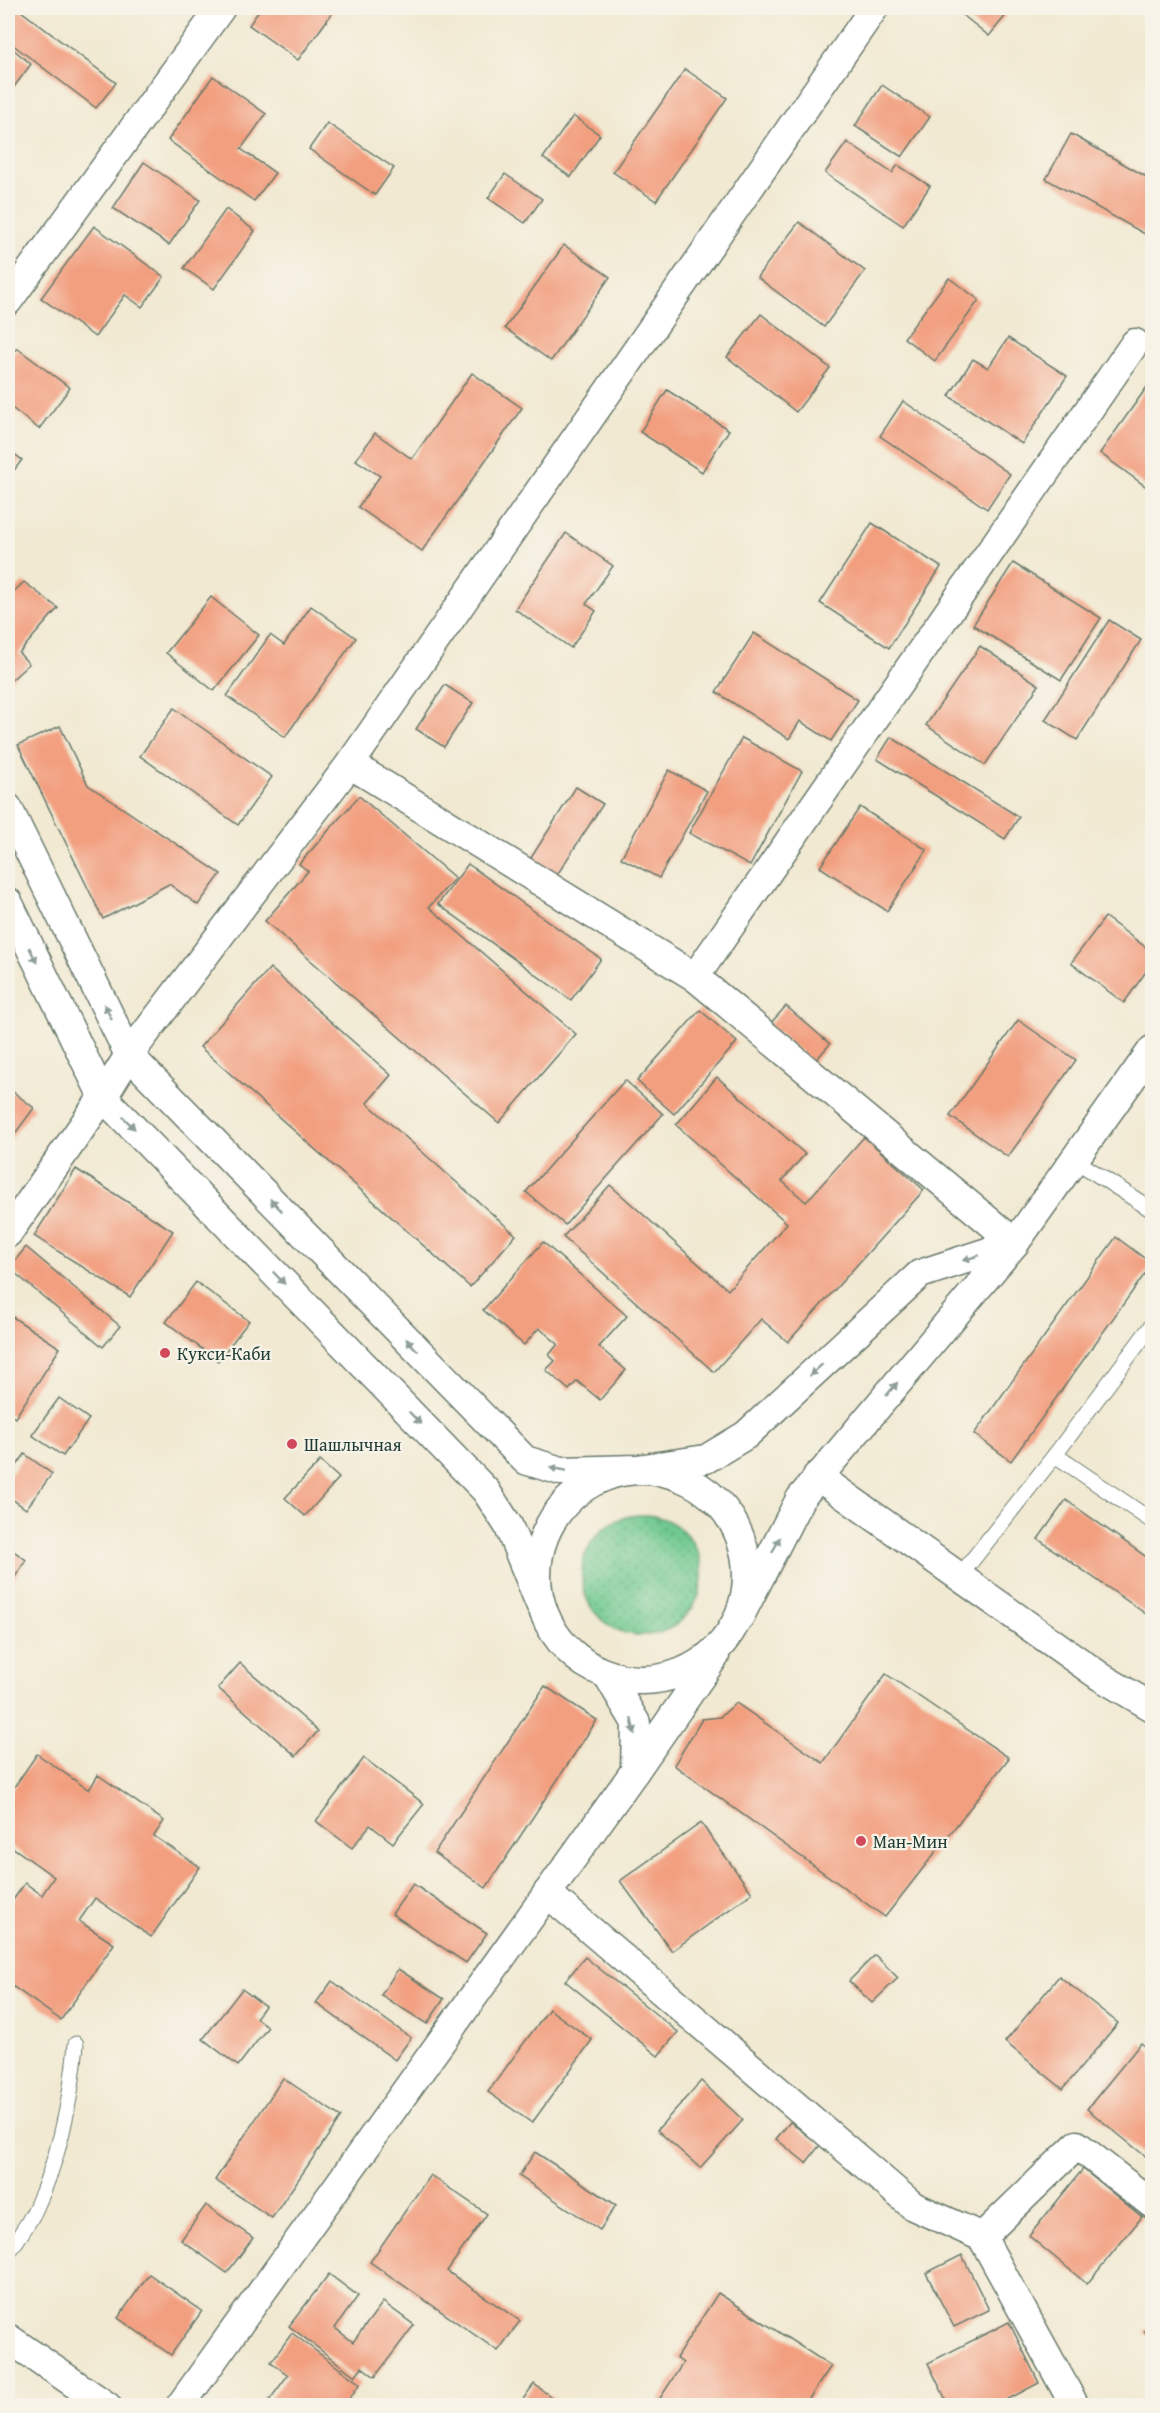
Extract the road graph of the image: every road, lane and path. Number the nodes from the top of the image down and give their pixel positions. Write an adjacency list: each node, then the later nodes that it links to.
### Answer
1 (221, 8): 3 (street)
2 (874, 8): 5 (street)
3 (8, 301)
4 (1135, 343): 8 (street)
5 (350, 764): 8 (street); 10 (street)
6 (8, 808): 10 (street, one-way to 6)
7 (8, 902): 11 (street, one-way to 11)
8 (696, 977): 15 (street)
9 (1152, 1050): 12 (street)
10 (129, 1055): 11 (street); 18 (street, one-way to 10)
11 (103, 1097): 14 (street); 22 (street, one-way to 22)
12 (1075, 1160): 13 (lane); 15 (street)
13 (1152, 1210)
14 (8, 1233)
15 (1015, 1244): 18 (street, one-way to 18); 19 (street, one-way to 15)
16 (1152, 1324): 17 (lane)
17 (1055, 1455): 20 (lane); 21 (lane)
18 (637, 1469): 22 (street); 23 (street)
19 (817, 1476): 21 (street); 23 (street, one-way to 19)
20 (1152, 1521)
21 (959, 1577): 25 (street)
22 (540, 1604): 24 (street)
23 (734, 1628): 24 (street); 26 (street)
24 (607, 1674): 26 (street, one-way to 26)
25 (1152, 1707)
26 (635, 1771): 27 (street)
27 (547, 1893): 30 (street); 34 (street)
28 (76, 2044): 31 (lane)
29 (1152, 2204): 30 (street)
30 (982, 2237): 35 (street)
31 (8, 2253)
32 (8, 2338): 33 (street)
33 (107, 2406)
34 (180, 2406)
35 (1075, 2406)

